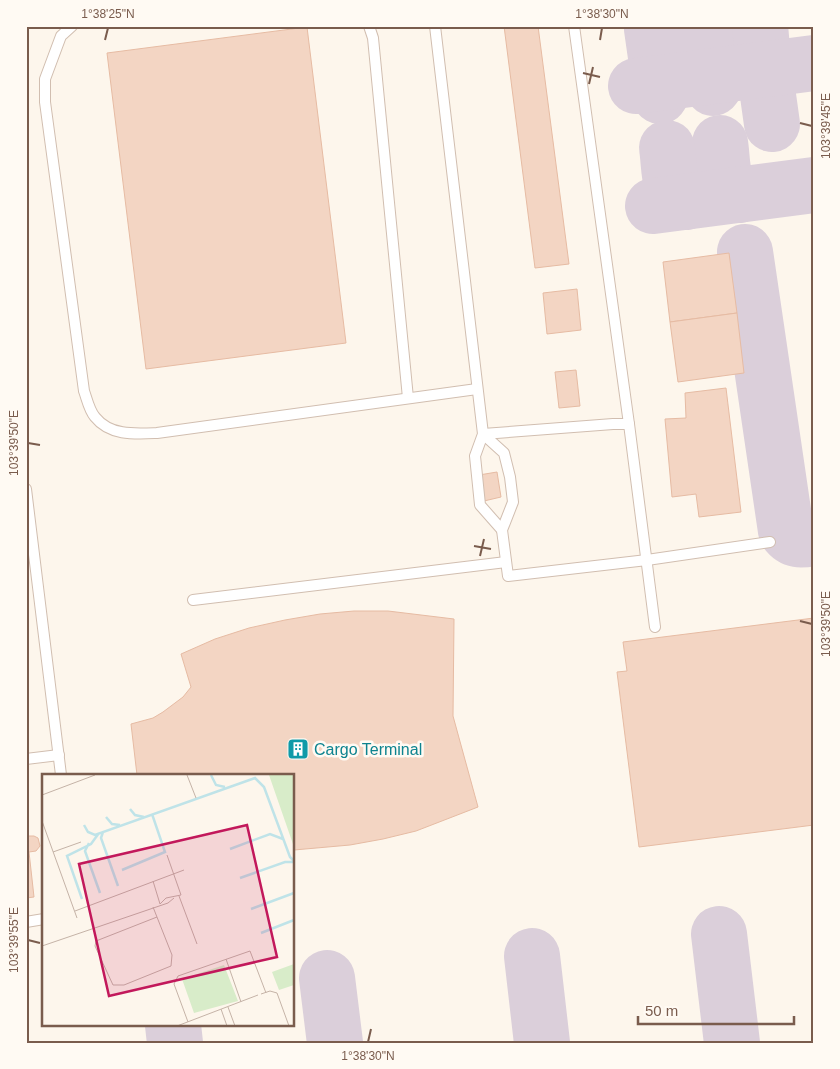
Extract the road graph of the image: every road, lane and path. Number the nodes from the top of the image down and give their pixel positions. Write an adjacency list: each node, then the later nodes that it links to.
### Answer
1 (72, 26): 6 (lane)
2 (369, 26): 6 (lane)
3 (435, 26): 5 (lane)
4 (574, 26): 7 (lane)
5 (477, 389): 6 (lane); 8 (lane)
6 (408, 398)
7 (630, 424): 8 (lane); 12 (lane)
8 (483, 434): 10 (lane); 10 (lane)
9 (26, 489): 16 (lane)
10 (502, 530): 13 (lane)
11 (770, 542): 12 (lane)
12 (647, 560): 13 (lane); 15 (lane)
13 (506, 562): 14 (lane)
14 (193, 600)
15 (655, 627)
16 (59, 755): 17 (lane); 18 (lane)
17 (26, 759)
18 (61, 774)
19 (42, 919): 20 (lane)
20 (26, 922)

